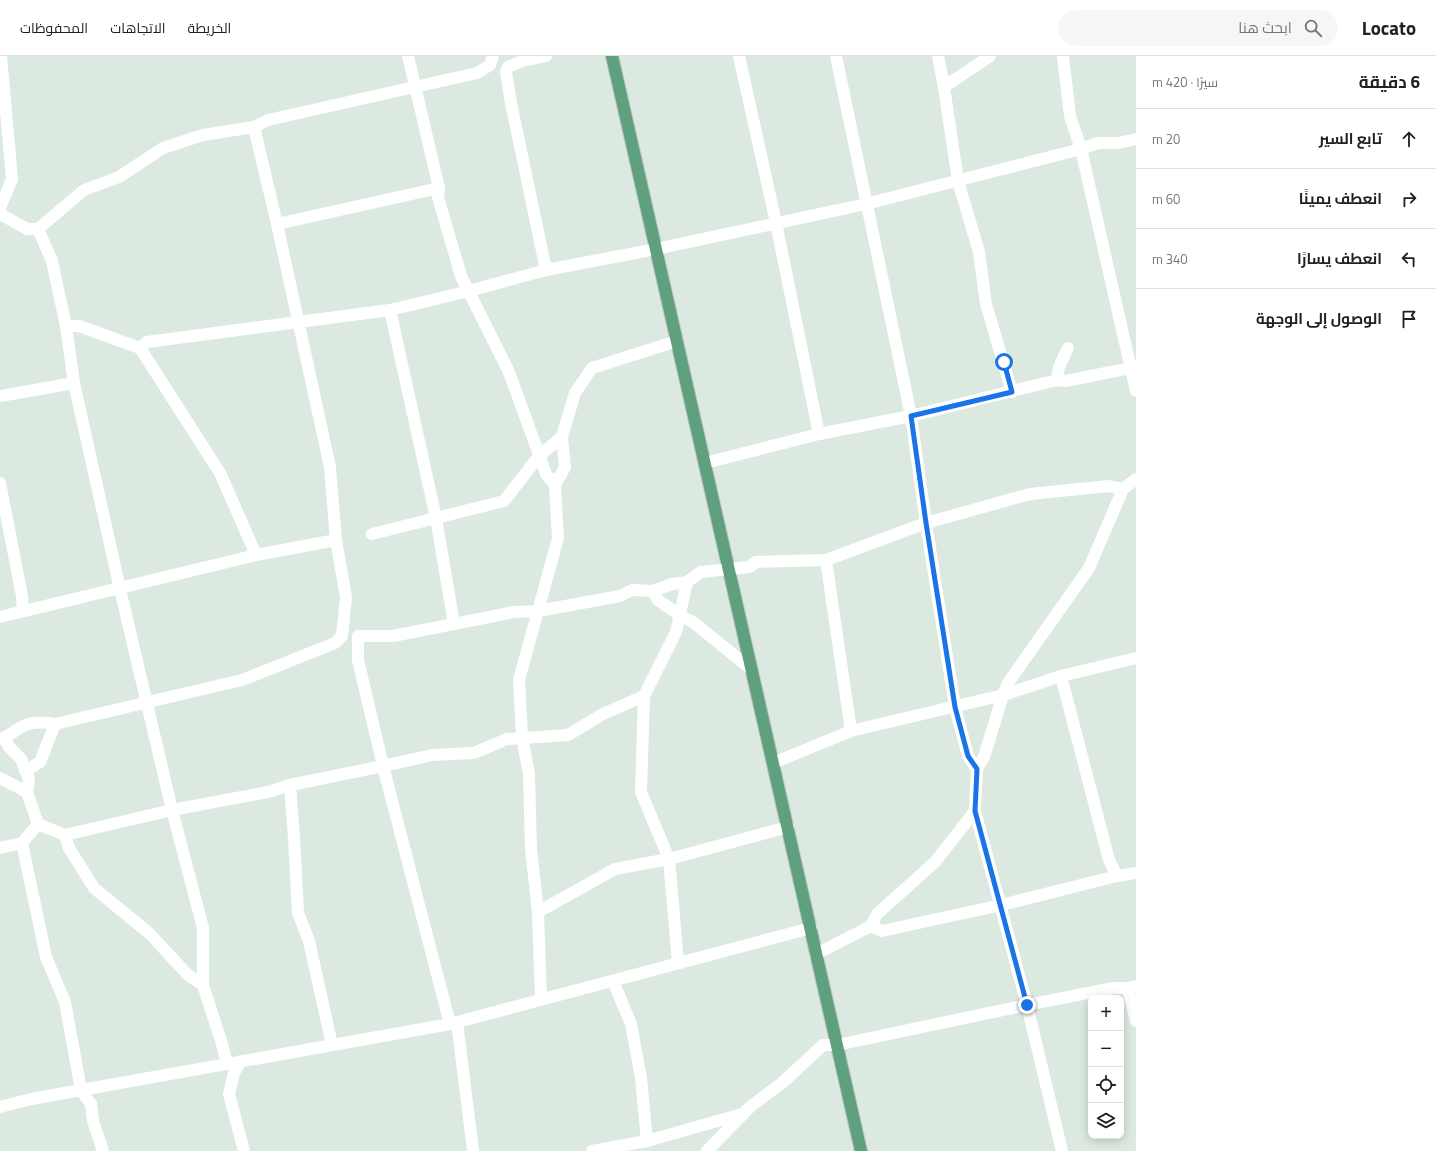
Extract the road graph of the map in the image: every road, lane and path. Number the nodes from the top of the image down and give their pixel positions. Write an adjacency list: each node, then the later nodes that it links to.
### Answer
1 (1, 56): 19 (street)
2 (408, 56): 12 (street)
3 (493, 56): 12 (street)
4 (546, 56): 25 (street)
5 (612, 56): 24 (main road)
6 (739, 56): 22 (street)
7 (836, 56): 18 (street)
8 (938, 56): 11 (street)
9 (990, 56): 11 (street)
10 (1063, 56): 15 (street)
11 (944, 87): 16 (street)
12 (415, 88): 13 (street); 17 (street)
13 (254, 127): 21 (street); 23 (street)
14 (1136, 139): 15 (street)
15 (1082, 149): 16 (street); 33 (street)
16 (958, 181): 18 (street); 37 (street)
17 (439, 188): 21 (street); 26 (street)
18 (866, 204): 22 (street); 39 (street)
19 (0, 208)
20 (0, 214): 23 (street)
21 (277, 224): 28 (street)
22 (776, 224): 24 (street); 40 (street)
23 (38, 229): 29 (street)
24 (656, 249): 25 (street); 30 (main road)
25 (546, 270): 26 (street)
26 (469, 291): 27 (street); 42 (street)
27 (390, 310): 28 (street); 48 (street)
28 (298, 322): 31 (street); 51 (street)
29 (66, 326): 31 (street); 35 (street)
30 (677, 341): 41 (street); 43 (main road)
31 (140, 348): 52 (street)
32 (1068, 348): 34 (street)
33 (1134, 368): 34 (street); 36 (street)
34 (1057, 380): 37 (street)
35 (74, 383): 38 (street); 56 (street)
36 (1136, 391)
37 (1012, 392): 39 (street)
38 (0, 396)
39 (911, 416): 40 (street); 49 (street)
40 (819, 434): 43 (street)
41 (562, 437): 42 (street); 46 (street)
42 (539, 456): 46 (street); 48 (street)
43 (705, 463): 54 (main road)
44 (1136, 479): 47 (street)
45 (0, 483): 59 (street)
46 (555, 485): 58 (street)
47 (1123, 489): 49 (street); 66 (street)
48 (436, 518): 50 (street); 62 (street)
49 (926, 523): 53 (street); 69 (street)
50 (372, 534)
51 (336, 540): 52 (street); 68 (street)
52 (256, 555): 56 (street)
53 (826, 560): 54 (street); 71 (street)
54 (729, 569): 55 (street); 64 (main road)
55 (687, 582): 57 (street); 61 (street)
56 (120, 589): 59 (street); 68 (street)
57 (653, 591): 58 (street); 61 (street)
58 (538, 610): 62 (street); 73 (street)
59 (23, 611): 60 (street)
60 (0, 616)
61 (681, 616): 64 (street); 67 (street)
62 (454, 624): 75 (street)
63 (1136, 658): 65 (street)
64 (752, 669): 74 (main road)
65 (1061, 676): 66 (street); 90 (street)
66 (1003, 695): 69 (street); 76 (street)
67 (644, 696): 73 (street); 88 (street)
68 (147, 703): 70 (street); 81 (street)
69 (955, 707): 71 (street); 76 (street)
70 (55, 724): 72 (street); 77 (street)
71 (851, 731): 74 (street)
72 (2, 738): 77 (street)
73 (522, 738): 75 (street); 92 (street)
74 (773, 763): 84 (main road)
75 (383, 766): 79 (street); 103 (street)
76 (977, 769): 82 (street)
77 (25, 771): 80 (street)
78 (0, 778): 80 (street)
79 (290, 785): 81 (street); 104 (street)
80 (27, 792): 83 (street)
81 (172, 810): 85 (street); 98 (street)
82 (975, 811): 91 (street); 93 (street)
83 (38, 824): 85 (street); 86 (street)
84 (788, 827): 88 (street); 94 (main road)
85 (65, 835): 98 (street)
86 (22, 843): 87 (street); 108 (street)
87 (0, 848)
88 (669, 859): 92 (street); 96 (street)
89 (1136, 873): 90 (street)
90 (1117, 876): 91 (street)
91 (1001, 905): 93 (street); 101 (street)
92 (538, 912): 100 (street)
93 (871, 926): 95 (street)
94 (811, 928): 95 (main road); 96 (street)
95 (816, 954): 105 (main road)
96 (678, 964): 97 (street)
97 (613, 980): 100 (street); 111 (street)
98 (203, 985): 107 (street)
99 (1132, 987): 101 (street); 102 (street)
100 (541, 1000): 103 (street)
101 (1027, 1005): 105 (street); 118 (street)
102 (1136, 1021)
103 (453, 1023): 104 (street); 114 (street)
104 (332, 1045): 106 (street)
105 (837, 1045): 110 (street); 117 (main road)
106 (241, 1061): 107 (street); 113 (street)
107 (227, 1064): 108 (street)
108 (81, 1090): 109 (street); 112 (street)
109 (0, 1107)
110 (743, 1114): 111 (street); 116 (street)
111 (647, 1141): 115 (street)
112 (103, 1151)
113 (244, 1151)
114 (473, 1151)
115 (592, 1151)
116 (707, 1151)
117 (861, 1151)
118 (1062, 1151)

